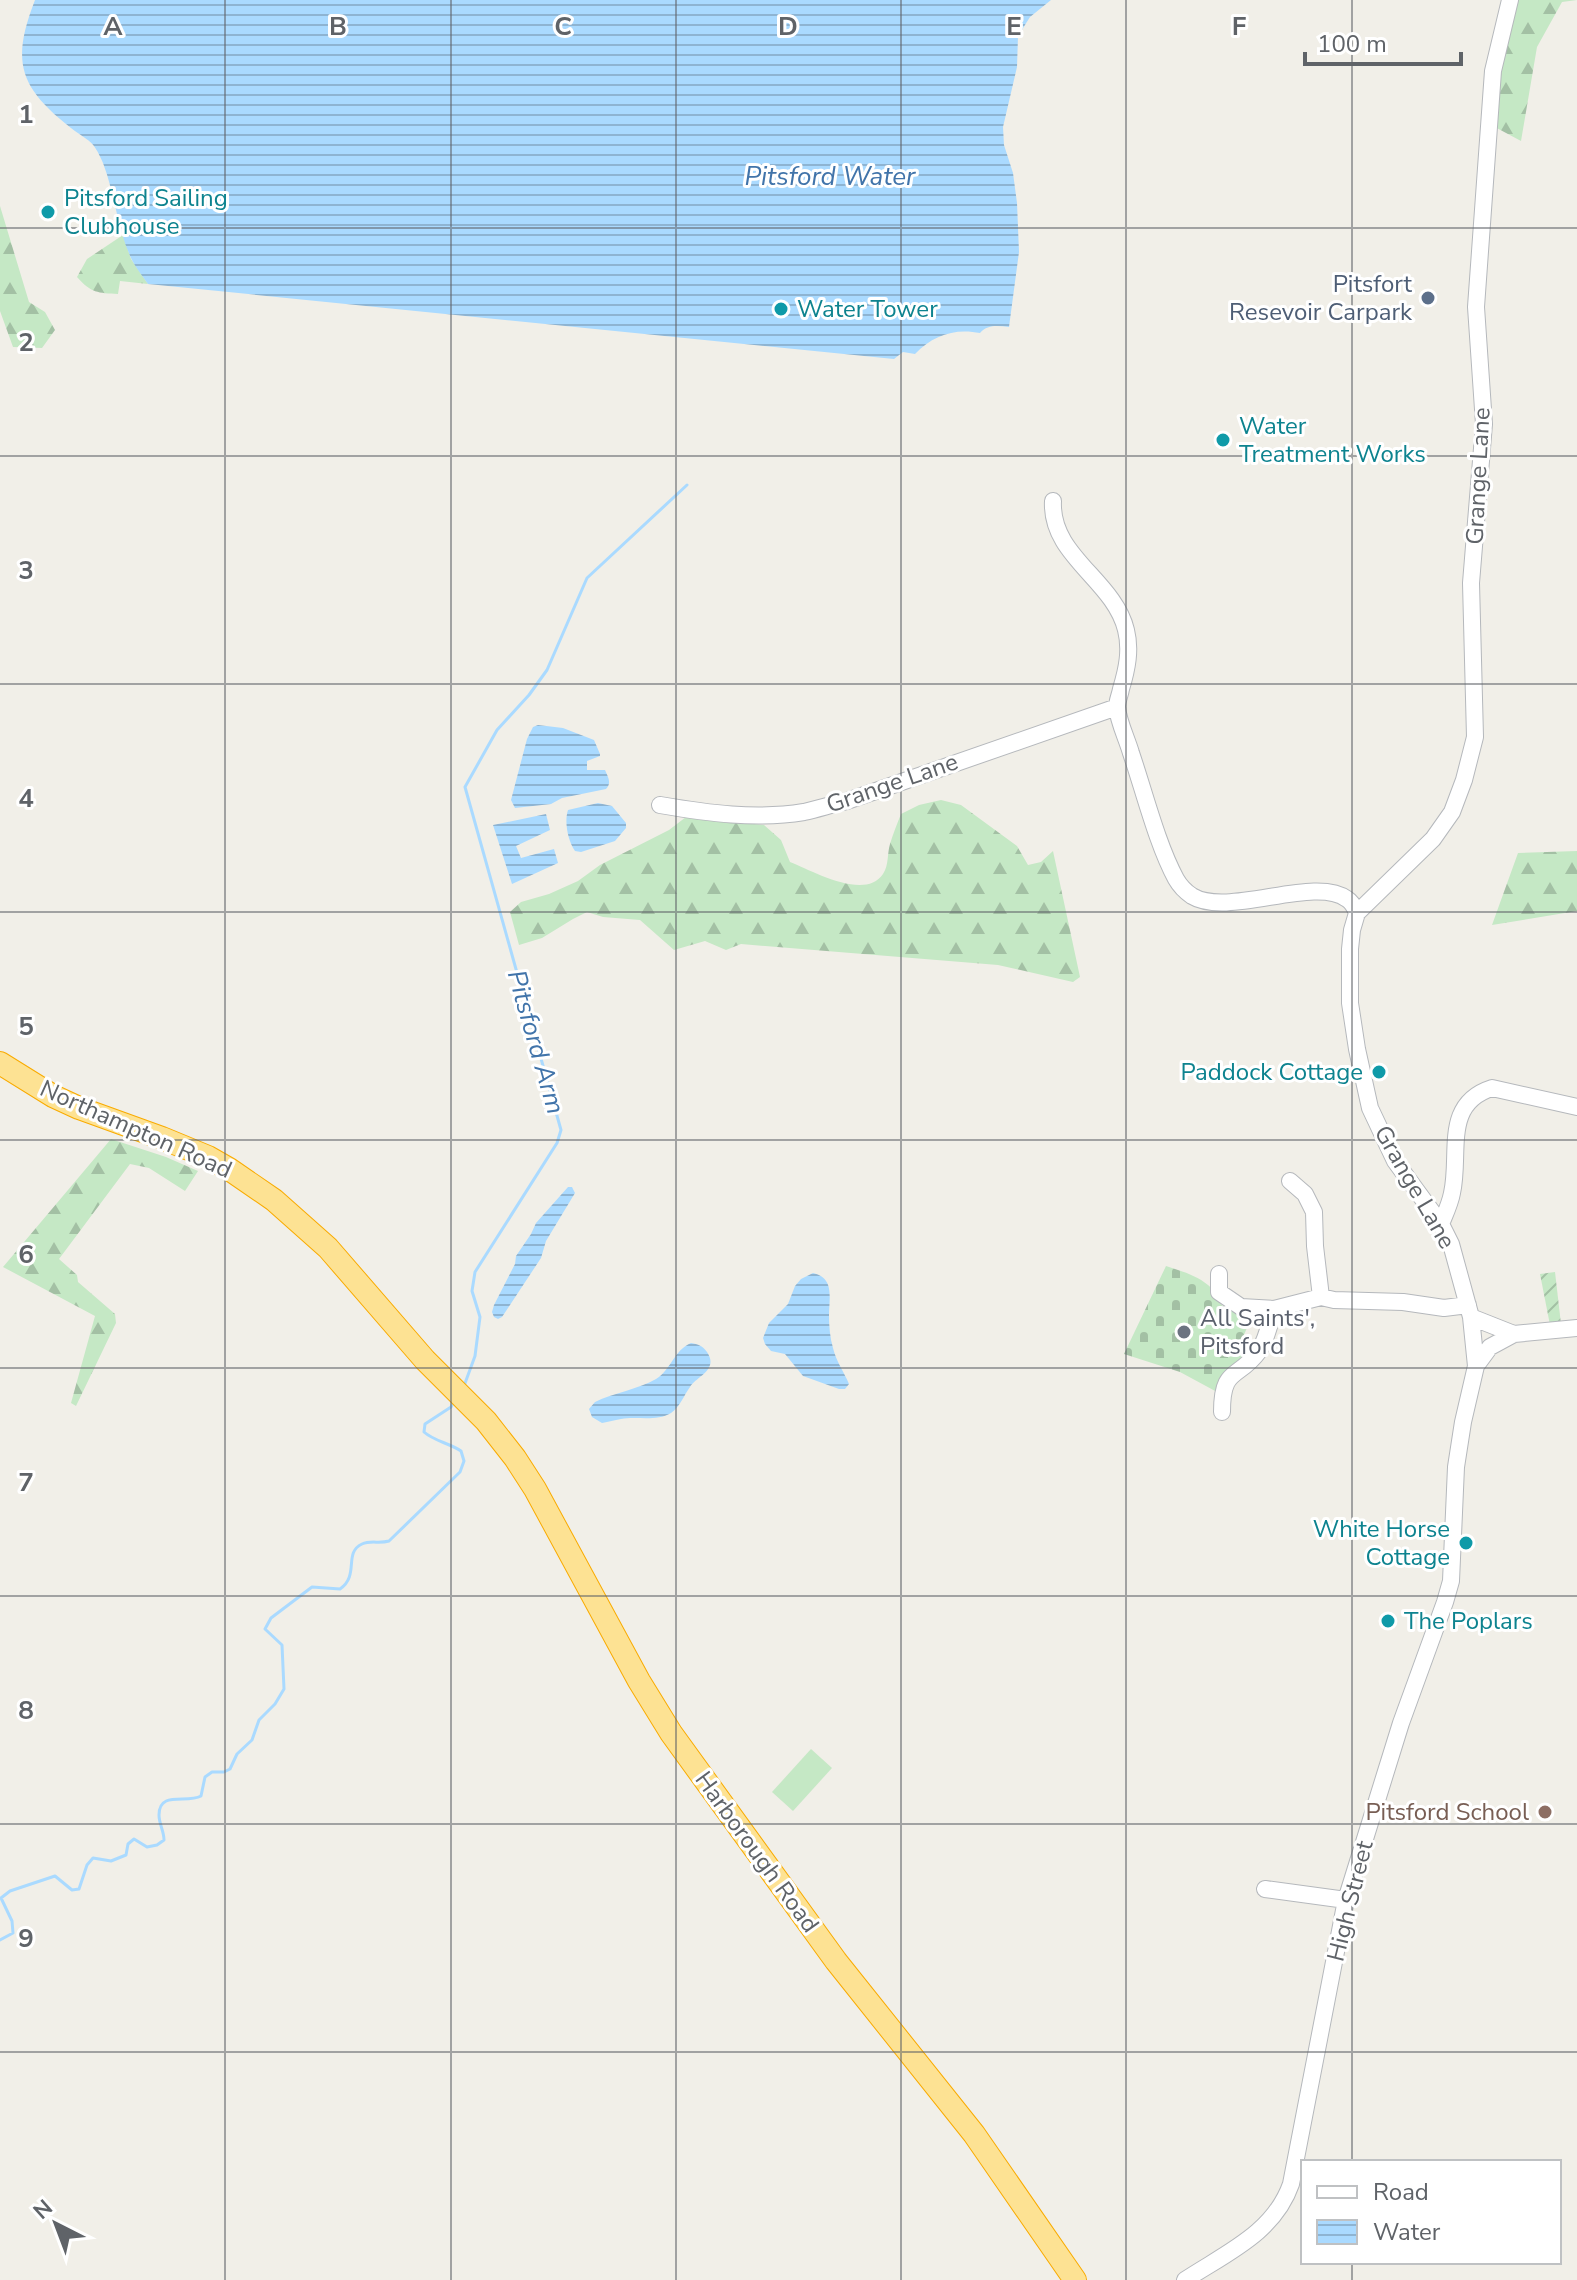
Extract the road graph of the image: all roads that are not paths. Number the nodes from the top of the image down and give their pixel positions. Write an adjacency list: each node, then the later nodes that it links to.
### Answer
1 (1510, 0): 5 (street, Grange Lane)
2 (1053, 501): 3 (street)
3 (1117, 707): 4 (street, Grange Lane); 5 (street)
4 (660, 805)
5 (1357, 913): 9 (street, Grange Lane)
6 (0, 1063): 17 (highway, Northampton Road)
7 (1577, 1107): 9 (street)
8 (1290, 1181): 11 (street)
9 (1441, 1224): 13 (street, Grange Lane)
10 (1219, 1274): 12 (street)
11 (1321, 1297): 12 (street); 13 (street)
12 (1274, 1309): 18 (street)
13 (1469, 1311): 15 (street); 16 (street, Grange Lane)
14 (1577, 1328): 15 (street)
15 (1514, 1334): 16 (street)
16 (1476, 1366): 20 (street, High Street)
17 (469, 1404): 21 (highway, Harborough Road)
18 (1222, 1412)
19 (1265, 1889): 20 (street)
20 (1346, 1900): 22 (street, High Street)
21 (1075, 2280)
22 (1185, 2280)

